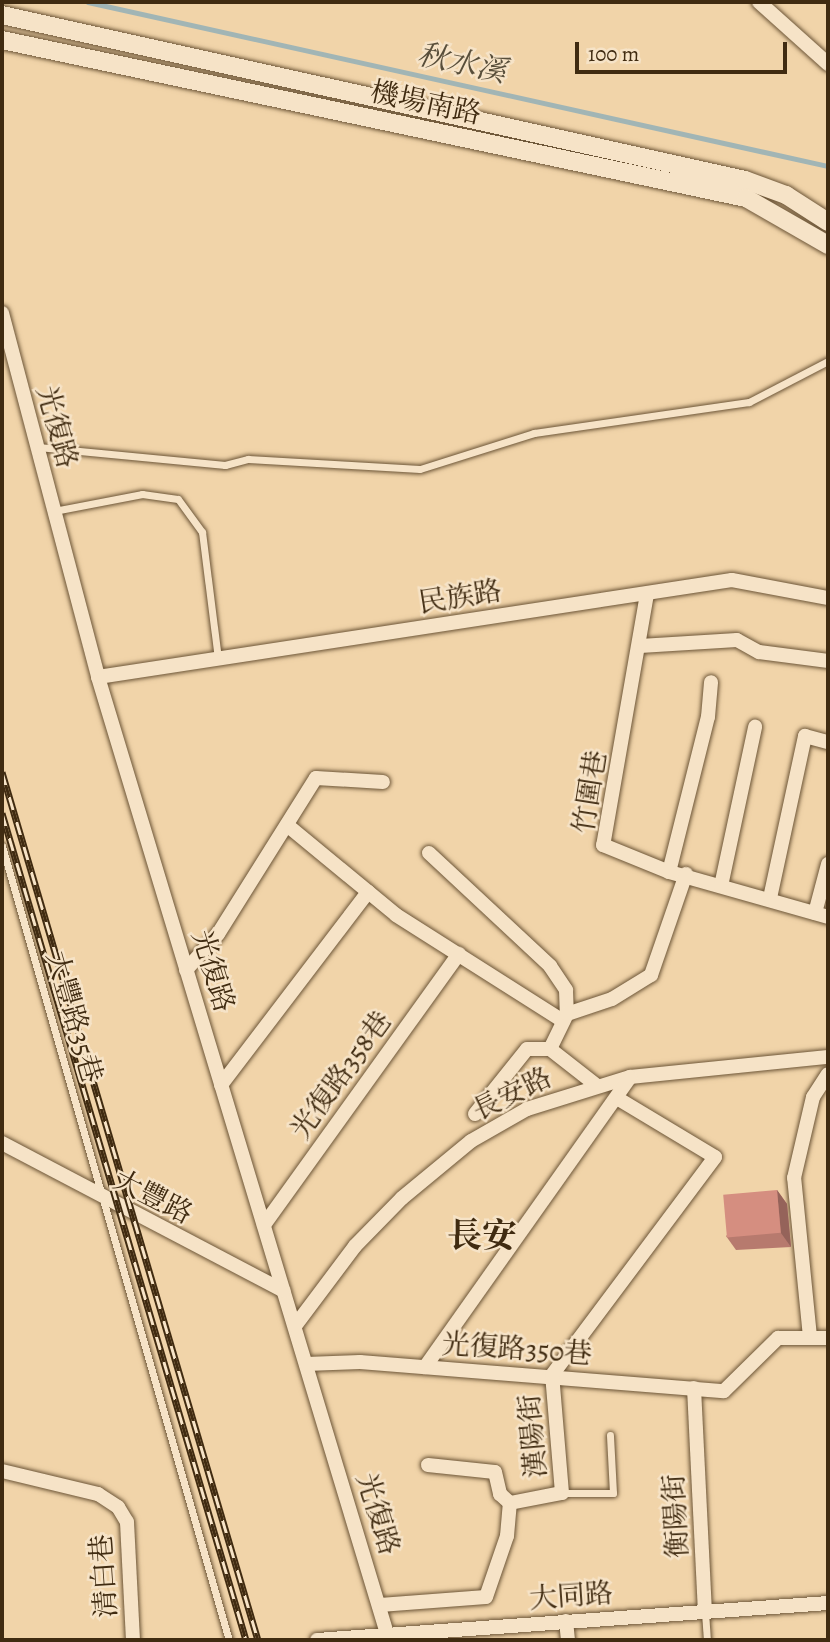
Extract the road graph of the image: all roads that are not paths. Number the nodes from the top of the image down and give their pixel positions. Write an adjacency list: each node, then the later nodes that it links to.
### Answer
1 (759, 2): 4 (street)
2 (2, 15): 5 (street, 機場南路)
3 (2, 40): 6 (street, 機場南路)
4 (828, 64)
5 (828, 222)
6 (828, 245)
7 (2, 313): 9 (street, 光復路)
8 (828, 361): 9 (lane)
9 (38, 447): 10 (street, 光復路)
10 (54, 511): 14 (lane); 16 (street, 光復路)
11 (647, 594): 12 (street, 民族路); 13 (street, 竹圍巷); 14 (street, 民族路)
12 (828, 598)
13 (640, 646): 15 (street); 25 (street, 竹圍巷)
14 (218, 659): 16 (street, 民族路)
15 (828, 661)
16 (98, 677): 32 (street, 光復路)
17 (711, 682): 25 (street)
18 (755, 727): 27 (street)
19 (828, 742): 29 (street)
20 (383, 782): 21 (street)
21 (287, 825): 28 (street); 32 (street)
22 (2, 846): 43 (lane, 大豐路35巷)
23 (429, 853): 33 (street)
24 (828, 864): 30 (street)
25 (669, 872): 26 (street, 竹圍巷)
26 (686, 874): 27 (street, 竹圍巷); 33 (street)
27 (721, 886): 29 (street, 竹圍巷)
28 (368, 892): 31 (street); 38 (street)
29 (770, 898): 30 (street, 竹圍巷)
30 (822, 915)
31 (459, 954): 33 (street); 44 (street, 光復路358巷)
32 (186, 970): 38 (street, 光復路)
33 (565, 1018): 34 (street)
34 (550, 1049): 39 (street); 41 (street)
35 (828, 1057): 37 (street, 長安路)
36 (828, 1074): 47 (street)
37 (630, 1077): 39 (street, 長安路); 40 (street)
38 (222, 1085): 44 (street, 光復路)
39 (596, 1085): 46 (street, 長安路)
40 (617, 1098): 50 (street); 51 (street)
41 (475, 1114)
42 (2, 1143): 43 (street, 大豐路)
43 (105, 1200): 45 (street, 大豐路); 64 (lane, 大豐路35巷)
44 (264, 1225): 45 (street, 光復路)
45 (284, 1291): 46 (street, 光復路)
46 (295, 1326): 49 (street, 光復路)
47 (810, 1337): 48 (street); 52 (street, 光復路350巷)
48 (828, 1338)
49 (306, 1364): 50 (street, 光復路350巷); 59 (street, 光復路)
50 (425, 1367): 51 (street, 光復路350巷)
51 (552, 1375): 52 (street, 光復路350巷); 56 (street, 漢陽街)
52 (694, 1388): 60 (street, 衡陽街)
53 (610, 1435): 56 (lane)
54 (428, 1465): 57 (street)
55 (2, 1471): 63 (street, 清白巷)
56 (562, 1493): 57 (street)
57 (510, 1503): 59 (street)
58 (828, 1603): 60 (street, 大同路)
59 (380, 1605): 62 (street, 光復路)
60 (705, 1612): 61 (street, 大同路); 67 (lane, 衡陽街)
61 (566, 1621): 62 (street, 大同路); 66 (street)
62 (389, 1636): 65 (street, 大同路)
63 (134, 1640)
64 (229, 1640)
65 (317, 1640)
66 (568, 1640)
67 (707, 1640)

